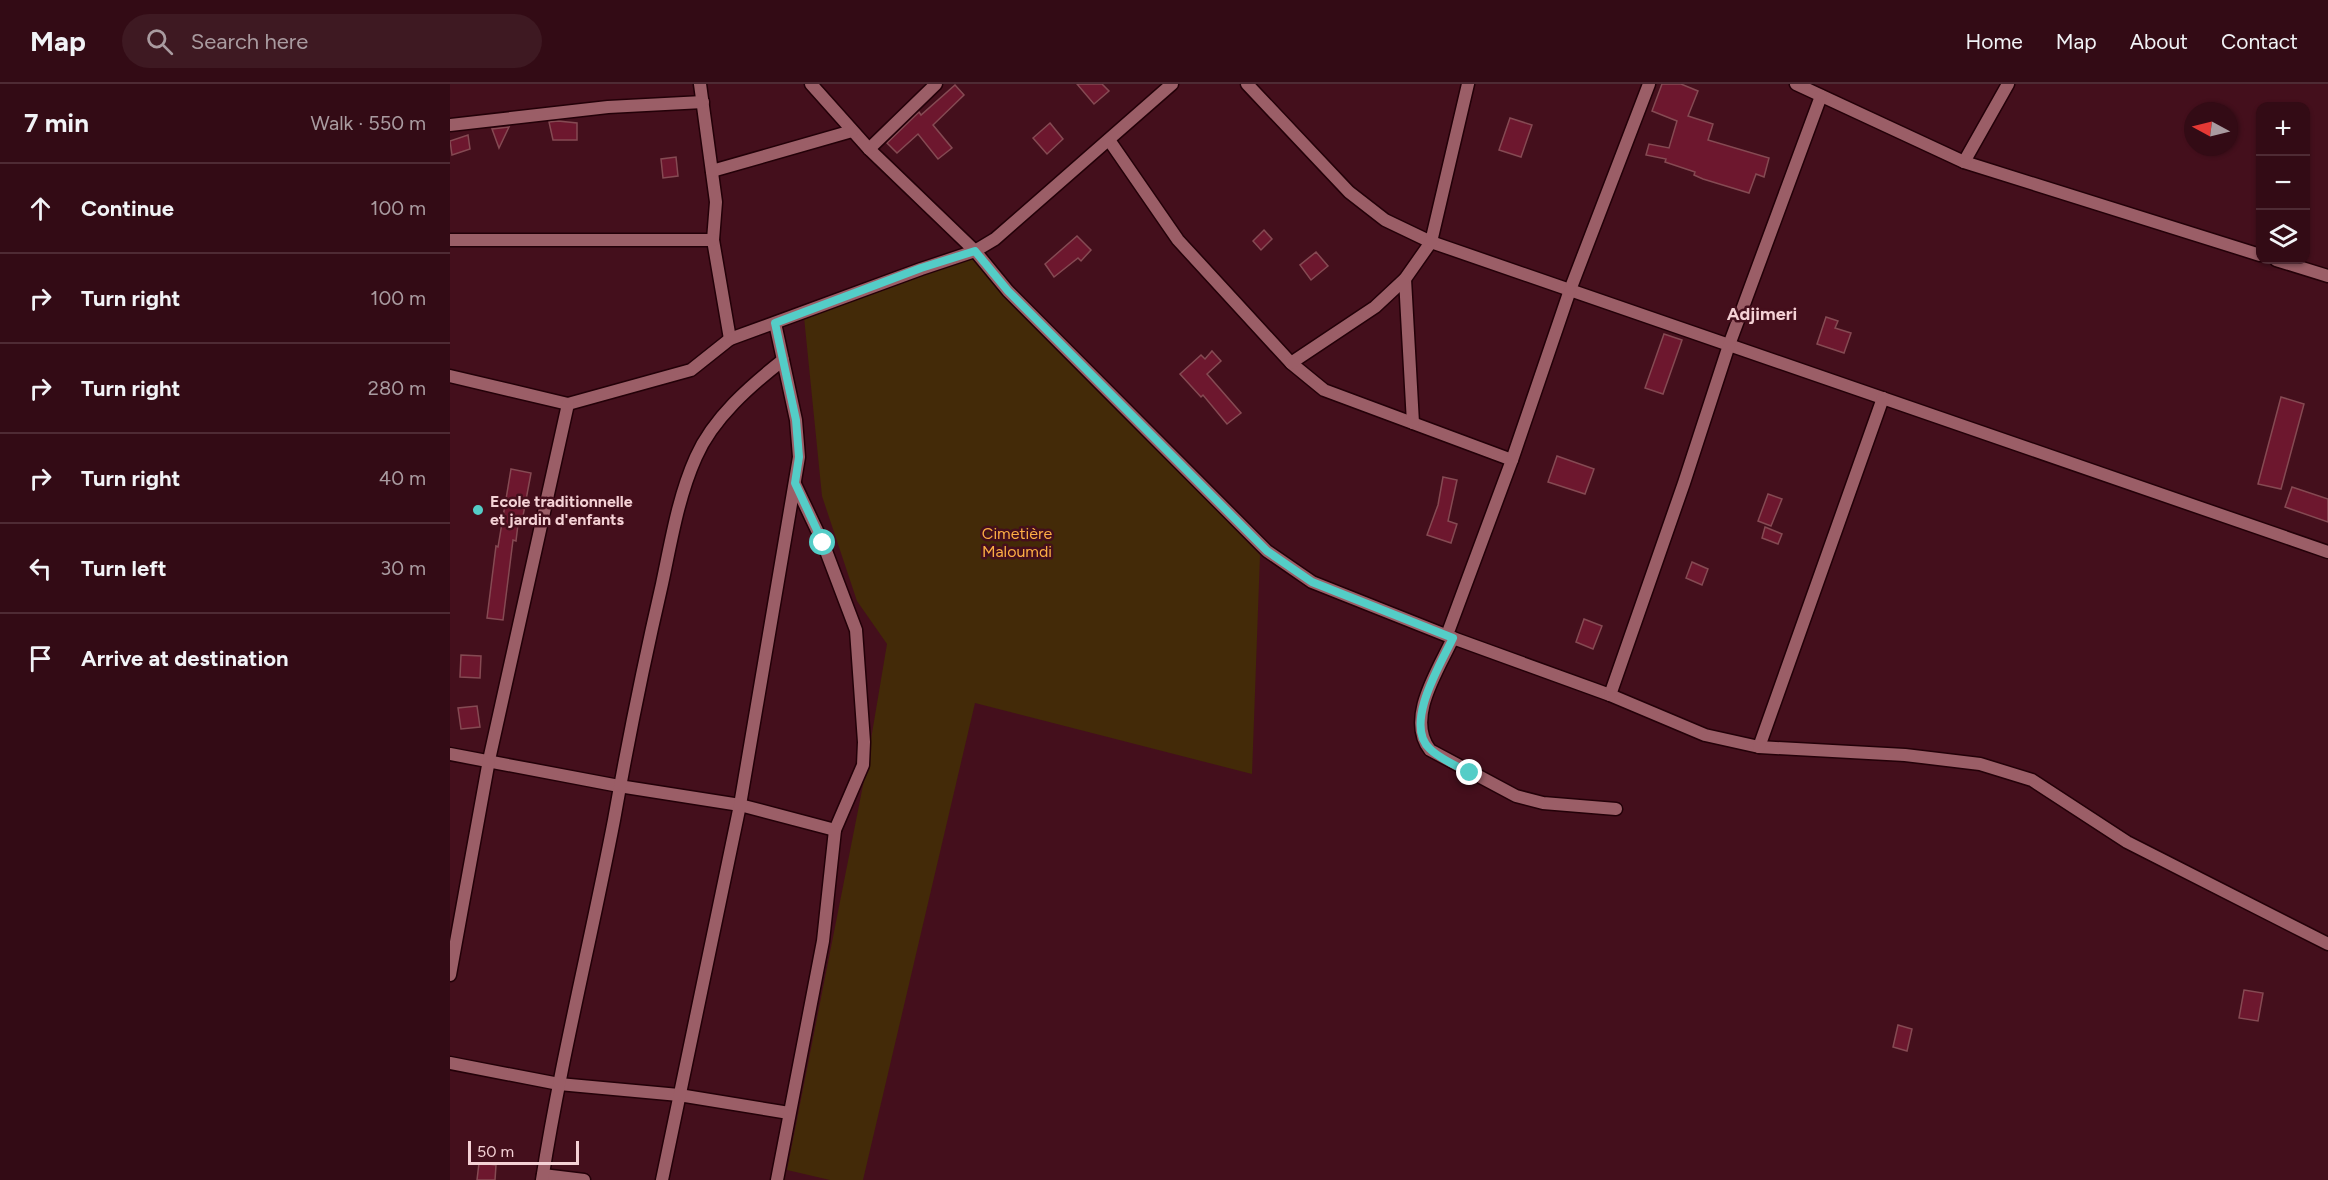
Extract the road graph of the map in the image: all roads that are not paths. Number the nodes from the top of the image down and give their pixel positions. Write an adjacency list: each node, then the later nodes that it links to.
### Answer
1 (700, 84): 11 (street)
2 (811, 84): 13 (street)
3 (936, 84): 15 (street)
4 (1172, 84): 14 (street)
5 (1247, 84): 20 (street)
6 (1468, 84): 20 (street)
7 (1649, 84): 26 (street)
8 (1796, 84): 10 (street)
9 (2008, 84): 16 (street)
10 (1821, 96): 16 (street); 29 (street)
11 (703, 102): 12 (street); 17 (street)
12 (450, 125)
13 (852, 131): 15 (street); 17 (street)
14 (1109, 140): 21 (street); 31 (street)
15 (869, 149): 21 (street)
16 (1964, 162): 22 (street)
17 (712, 171): 19 (street)
18 (450, 240): 19 (street)
19 (713, 240): 28 (street)
20 (1431, 242): 25 (street); 26 (street)
21 (975, 251): 27 (street); 39 (street)
22 (2256, 254)
23 (2289, 264): 24 (street)
24 (2328, 276)
25 (1405, 279): 31 (street); 35 (street)
26 (1570, 290): 29 (street); 36 (street)
27 (775, 323): 28 (street); 30 (street)
28 (730, 339): 34 (street)
29 (1729, 345): 33 (street); 40 (street)
30 (783, 360): 37 (street); 44 (street)
31 (1291, 363): 35 (street)
32 (450, 376): 34 (street)
33 (1882, 398): 38 (street); 41 (street)
34 (567, 404): 43 (street)
35 (1413, 423): 36 (street)
36 (1512, 460): 39 (street)
37 (795, 483): 45 (street); 47 (street)
38 (2328, 552)
39 (1450, 637): 40 (street); 46 (street)
40 (1610, 695): 41 (street)
41 (1759, 747): 49 (street)
42 (450, 754): 43 (street)
43 (489, 760): 44 (street); 48 (street)
44 (619, 786): 45 (street); 52 (street)
45 (740, 805): 47 (street); 53 (street)
46 (1616, 809)
47 (835, 830): 54 (street)
48 (453, 938): 50 (street)
49 (2328, 944)
50 (450, 975)
51 (450, 1063): 52 (street)
52 (559, 1084): 53 (street); 55 (street)
53 (679, 1095): 54 (street); 57 (street)
54 (789, 1113): 58 (street)
55 (542, 1178): 56 (street)
56 (585, 1180)
57 (662, 1180)
58 (777, 1180)

